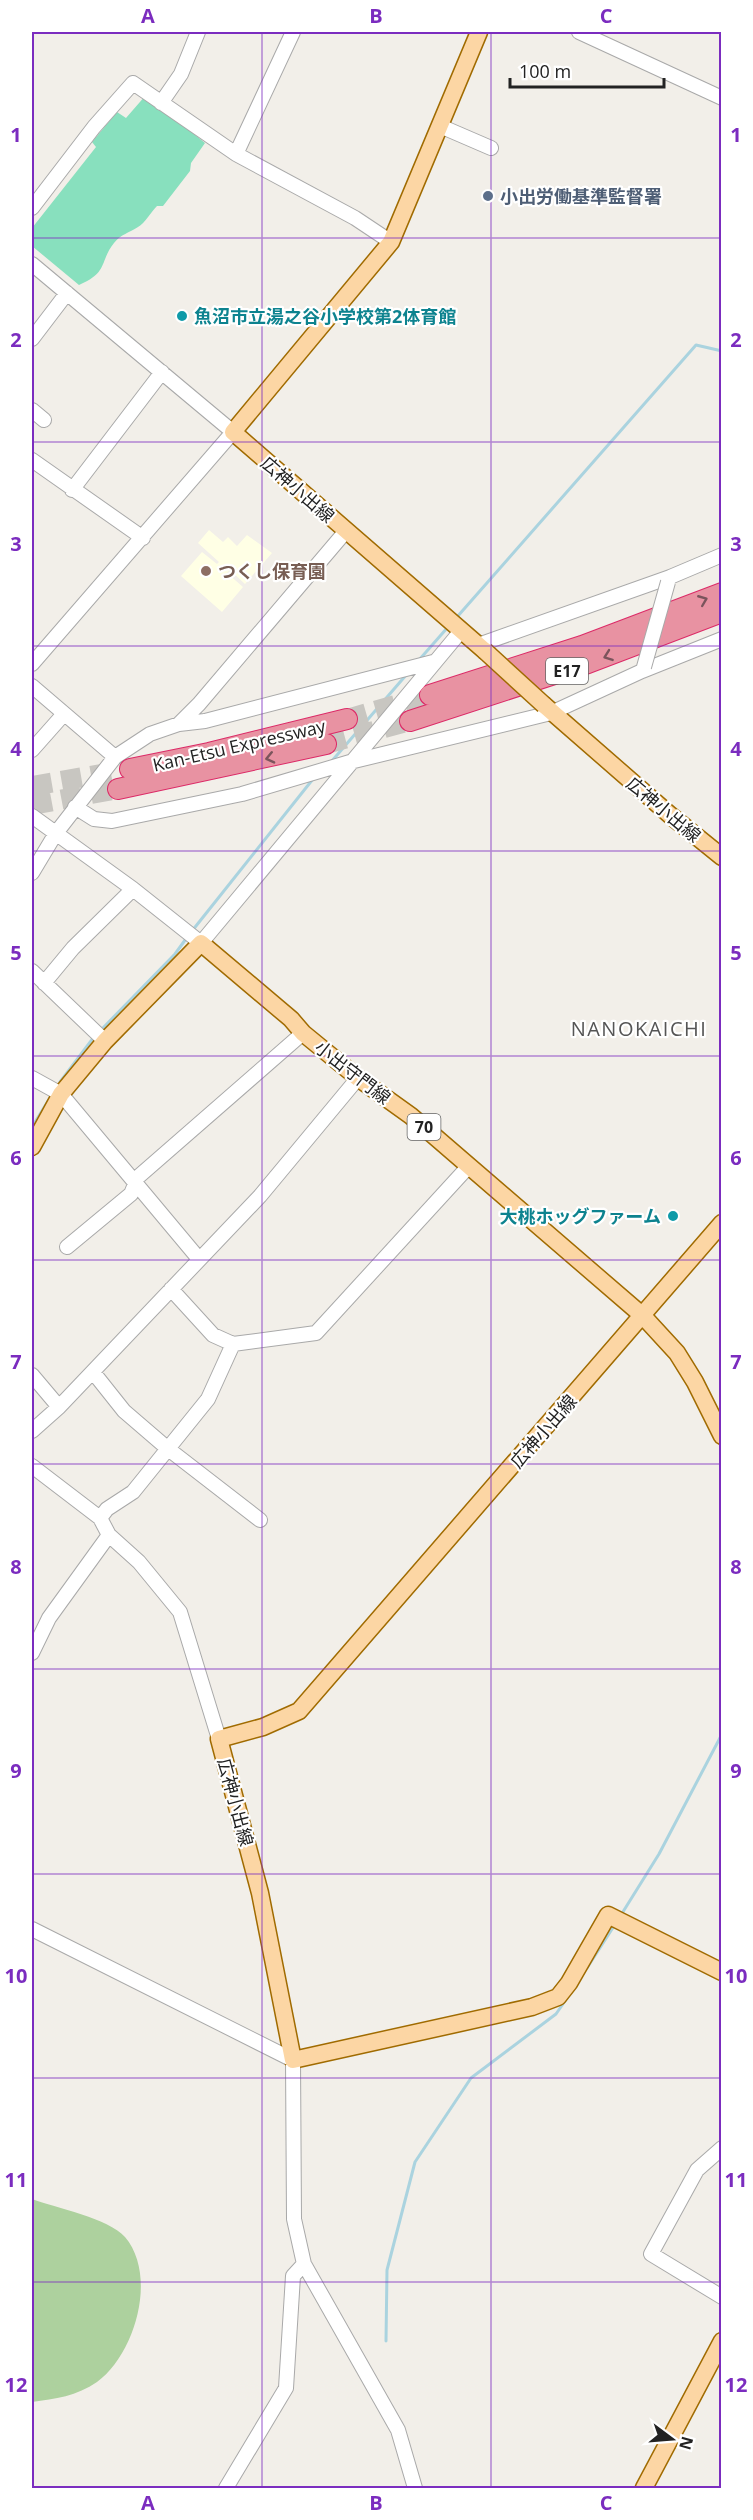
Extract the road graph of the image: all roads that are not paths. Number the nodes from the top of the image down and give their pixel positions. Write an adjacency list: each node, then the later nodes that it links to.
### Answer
1 (198, 32): 6 (street)
2 (293, 32): 9 (street)
3 (479, 32): 7 (main road)
4 (579, 32): 5 (street)
5 (722, 98)
6 (161, 103): 9 (street); 10 (street)
7 (440, 126): 8 (street); 11 (main road)
8 (490, 148)
9 (236, 154): 11 (street)
10 (32, 208)
11 (391, 242): 18 (main road)
12 (32, 264): 13 (street)
13 (67, 293): 14 (street); 15 (street)
14 (32, 339)
15 (162, 372): 18 (street); 20 (street)
16 (32, 410): 17 (street)
17 (44, 420)
18 (233, 432): 21 (main road, 広神小出線); 22 (street)
19 (32, 460): 20 (street)
20 (72, 490): 22 (street)
21 (346, 531): 27 (main road, 広神小出線); 39 (street)
22 (143, 538): 31 (street)
23 (722, 555): 24 (street)
24 (669, 579): 29 (street); 32 (street, bridge)
25 (722, 593): 34 (highway, E17, one-way to 25)
26 (722, 612): 38 (highway, E17, one-way to 38)
27 (461, 631): 29 (main road, 広神小出線); 30 (street)
28 (722, 639): 32 (street)
29 (482, 648): 35 (main road, 広神小出線, bridge)
30 (433, 662): 39 (street); 42 (street)
31 (32, 664)
32 (643, 669): 35 (street)
33 (32, 686): 36 (street)
34 (430, 695)
35 (548, 709): 42 (street); 48 (main road, 広神小出線)
36 (63, 715): 41 (street); 43 (street)
37 (347, 719): 43 (highway, Kan-Etsu Expressway)
38 (410, 721)
39 (179, 724): 43 (street)
40 (327, 744): 44 (highway, Kan-Etsu Expressway, one-way to 44)
41 (32, 750)
42 (350, 762): 45 (street); 51 (street)
43 (123, 763): 45 (street)
44 (118, 789)
45 (75, 807): 47 (street)
46 (32, 816): 47 (street)
47 (56, 833): 49 (street); 50 (street)
48 (722, 857)
49 (32, 873)
50 (133, 889): 51 (street); 53 (street)
51 (201, 943): 54 (main road, 小出守門線 / 70); 55 (main road)
52 (32, 971): 53 (street)
53 (44, 983): 55 (street)
54 (303, 1033): 57 (main road, 小出守門線 / 70); 61 (street)
55 (105, 1041): 58 (main road)
56 (32, 1078): 58 (street)
57 (358, 1078): 60 (main road, 小出守門線 / 70); 64 (street)
58 (61, 1094): 59 (main road); 61 (street)
59 (32, 1147)
60 (468, 1167): 66 (main road, 小出守門線 / 70); 67 (street)
61 (136, 1185): 63 (street); 64 (street)
62 (722, 1223): 66 (main road, 広神小出線)
63 (67, 1247)
64 (199, 1258): 65 (street)
65 (171, 1289): 67 (street); 68 (street)
66 (643, 1316): 72 (main road, 70); 79 (main road, 広神小出線)
67 (233, 1344): 73 (street)
68 (93, 1372): 70 (street); 73 (street)
69 (32, 1376): 70 (street)
70 (59, 1407): 71 (street)
71 (32, 1431)
72 (722, 1436)
73 (167, 1448): 75 (street); 76 (street)
74 (32, 1466): 75 (street)
75 (100, 1518): 77 (street)
76 (260, 1520)
77 (109, 1535): 78 (street); 79 (street)
78 (32, 1653)
79 (219, 1739): 82 (main road, 広神小出線)
80 (32, 1929): 82 (street)
81 (722, 1972): 82 (main road)
82 (293, 2060): 84 (street)
83 (722, 2148): 85 (street)
84 (304, 2265): 87 (street); 88 (street)
85 (722, 2297)
86 (722, 2341): 89 (main road)
87 (226, 2488)
88 (415, 2488)
89 (644, 2488)

